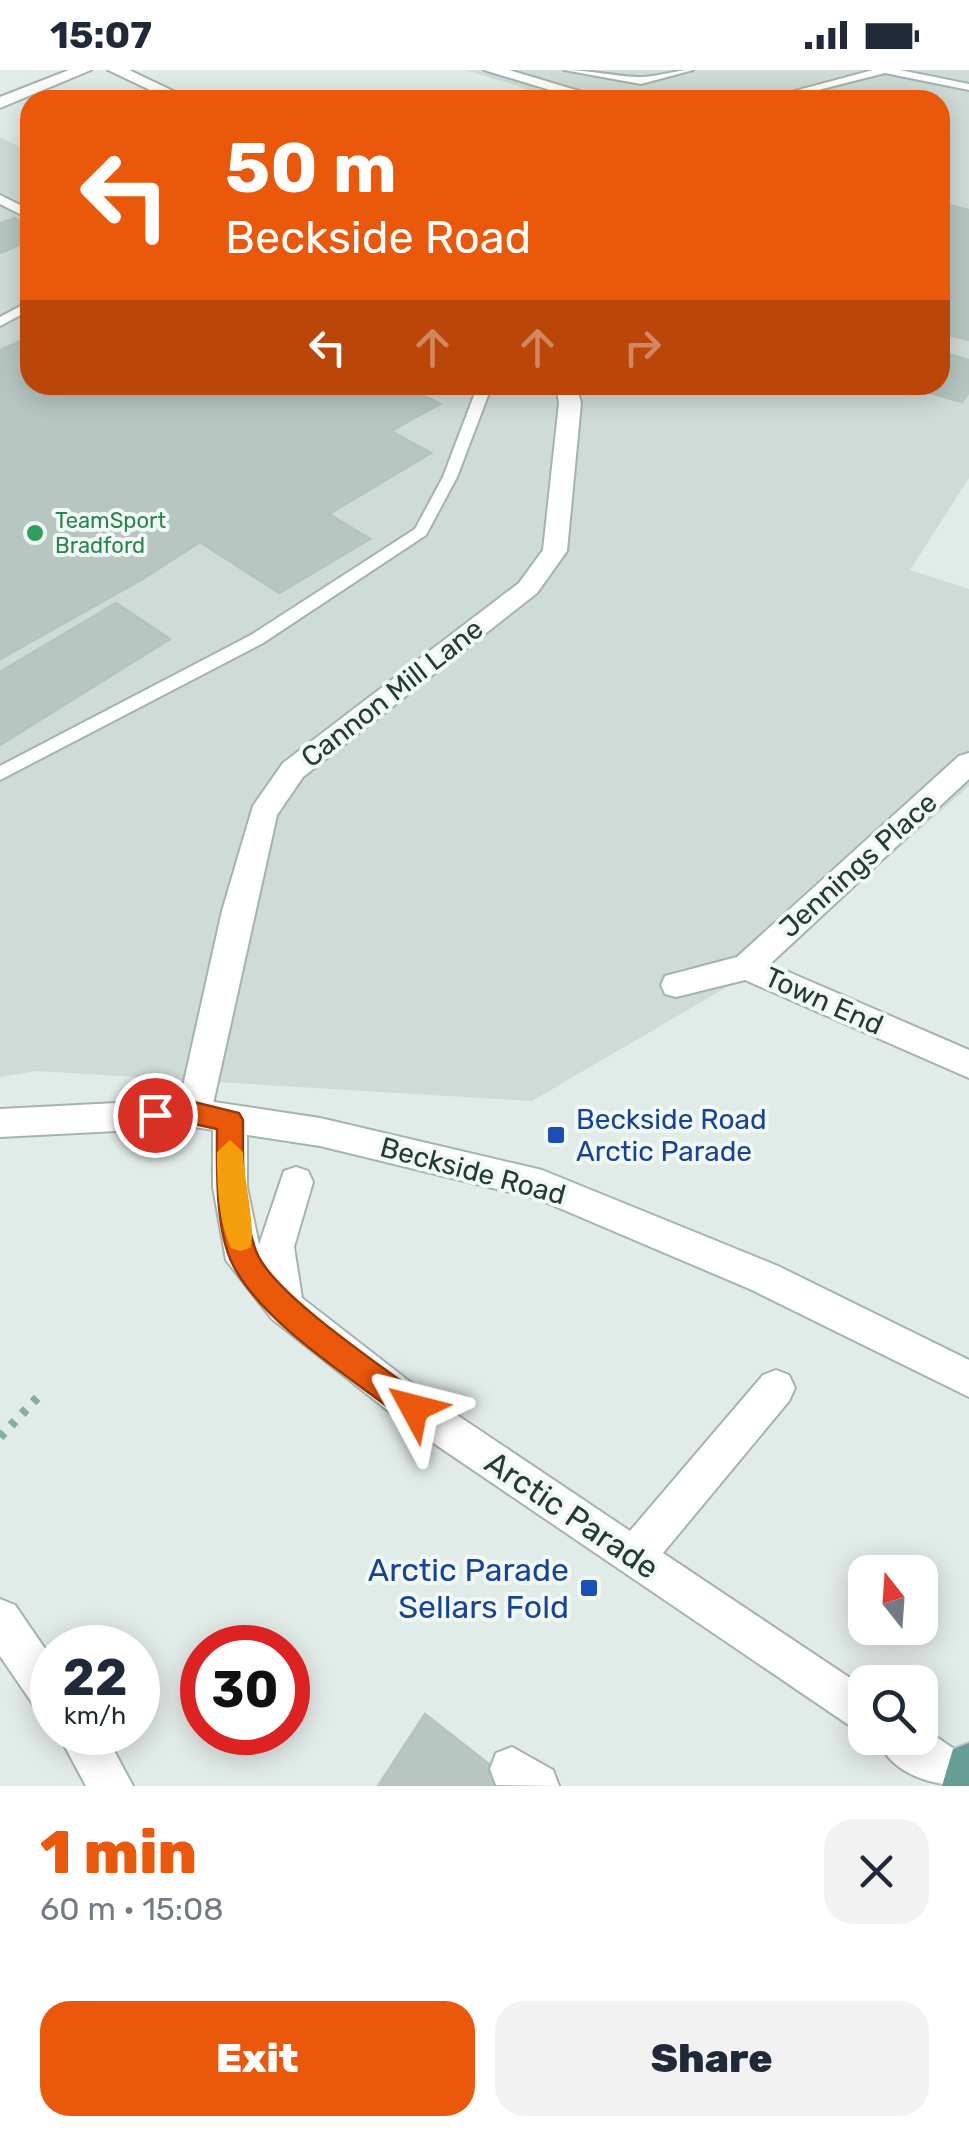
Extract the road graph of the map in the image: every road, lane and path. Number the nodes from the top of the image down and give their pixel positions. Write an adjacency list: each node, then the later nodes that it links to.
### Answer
1 (116, 70): 9 (street)
2 (492, 70): 10 (street)
3 (570, 70): 4 (lane)
4 (688, 70)
5 (885, 70): 7 (lane); 11 (lane)
6 (68, 72): 8 (street)
7 (969, 87)
8 (27, 90)
9 (161, 90)
10 (565, 90)
11 (806, 90)
12 (481, 395): 15 (lane)
13 (568, 395): 19 (street, Cannon Mill Lane)
14 (969, 763): 16 (street, Jennings Place)
15 (0, 774)
16 (746, 967): 17 (street, Town End); 18 (street, Town End)
17 (676, 984)
18 (969, 1064)
19 (194, 1113): 20 (street, Beckside Road); 21 (street, Beckside Road)
20 (230, 1120): 23 (street, Arctic Parade); 24 (street, Beckside Road)
21 (0, 1123)
22 (296, 1182): 23 (street)
23 (285, 1307): 28 (street, Arctic Parade)
24 (969, 1379)
25 (776, 1388): 28 (street)
26 (39, 1396): 27 (path)
27 (0, 1437)
28 (634, 1558): 31 (street, Arctic Parade)
29 (0, 1620): 30 (street)
30 (30, 1663)
31 (848, 1703)
32 (94, 1755): 35 (street)
33 (927, 1755): 34 (street)
34 (966, 1778)
35 (112, 1786)

